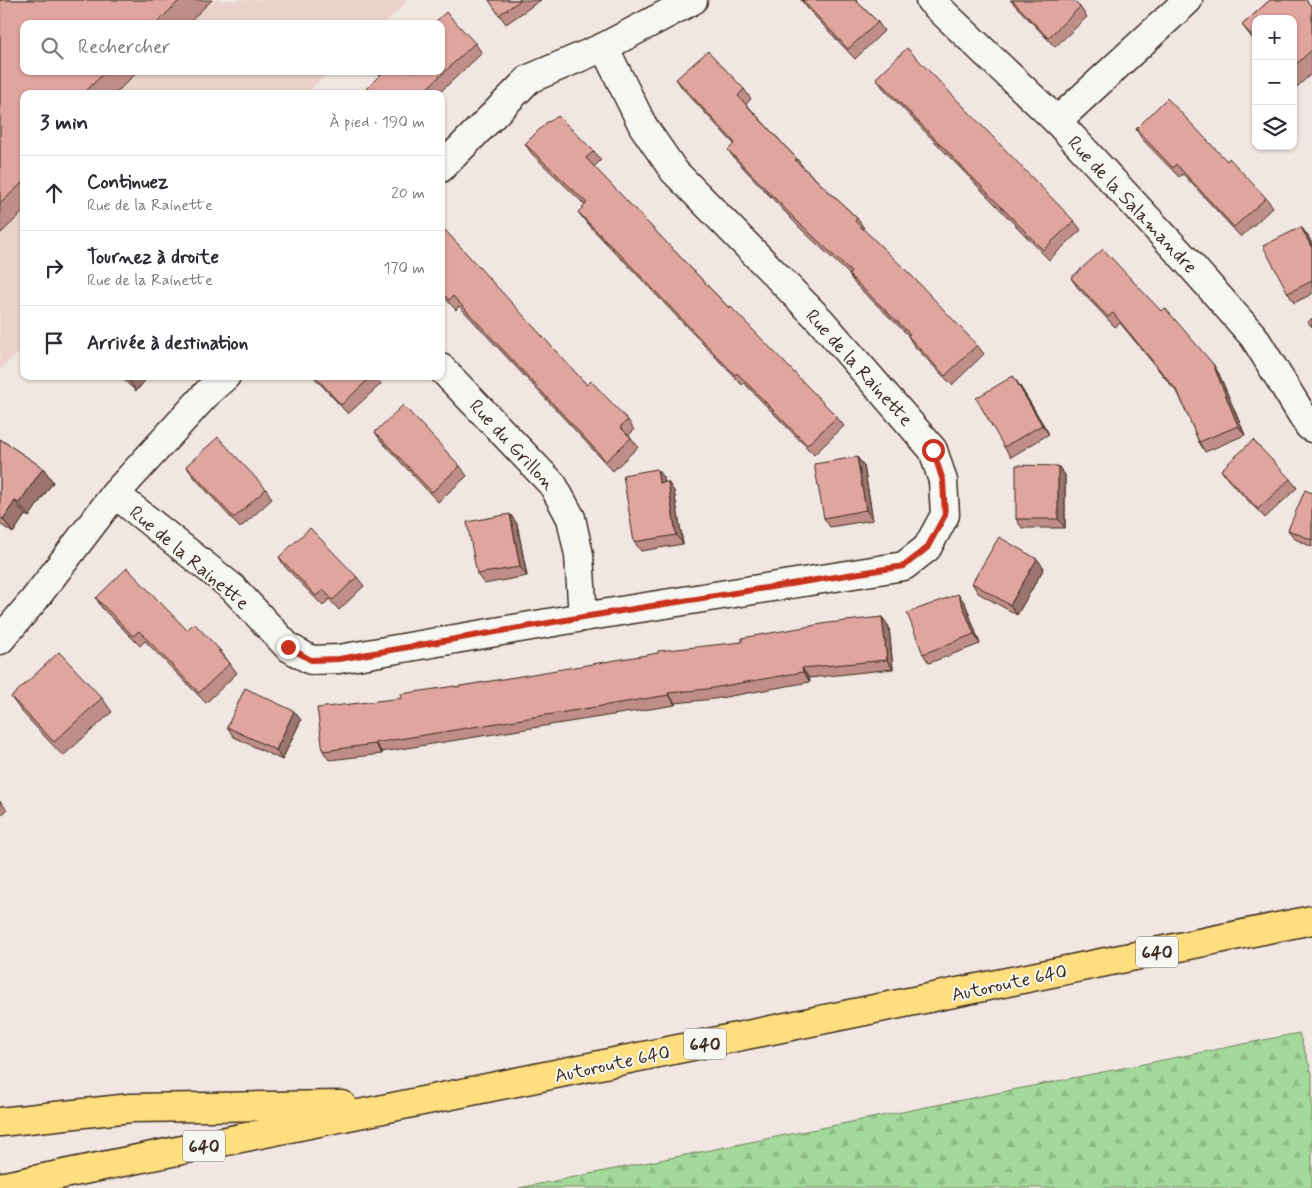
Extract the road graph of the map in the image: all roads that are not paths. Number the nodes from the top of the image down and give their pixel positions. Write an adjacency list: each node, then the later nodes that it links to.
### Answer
1 (693, 0): 4 (street)
2 (930, 0): 5 (street, Rue de la Salamandre)
3 (1188, 0): 5 (street)
4 (604, 47): 6 (street); 11 (street, Rue de la Rainette)
5 (1057, 121): 9 (street, Rue de la Salamandre)
6 (445, 164)
7 (445, 372): 11 (street, Rue du Grillon)
8 (221, 380): 10 (street)
9 (1312, 428)
10 (115, 494): 11 (street, Rue de la Rainette); 12 (street)
11 (583, 617)
12 (0, 640)
13 (1312, 920): 14 (highway, Autoroute 640 / 640)
14 (409, 1104): 15 (highway); 16 (highway, Autoroute 640 / 640)
15 (0, 1122)
16 (0, 1188)

